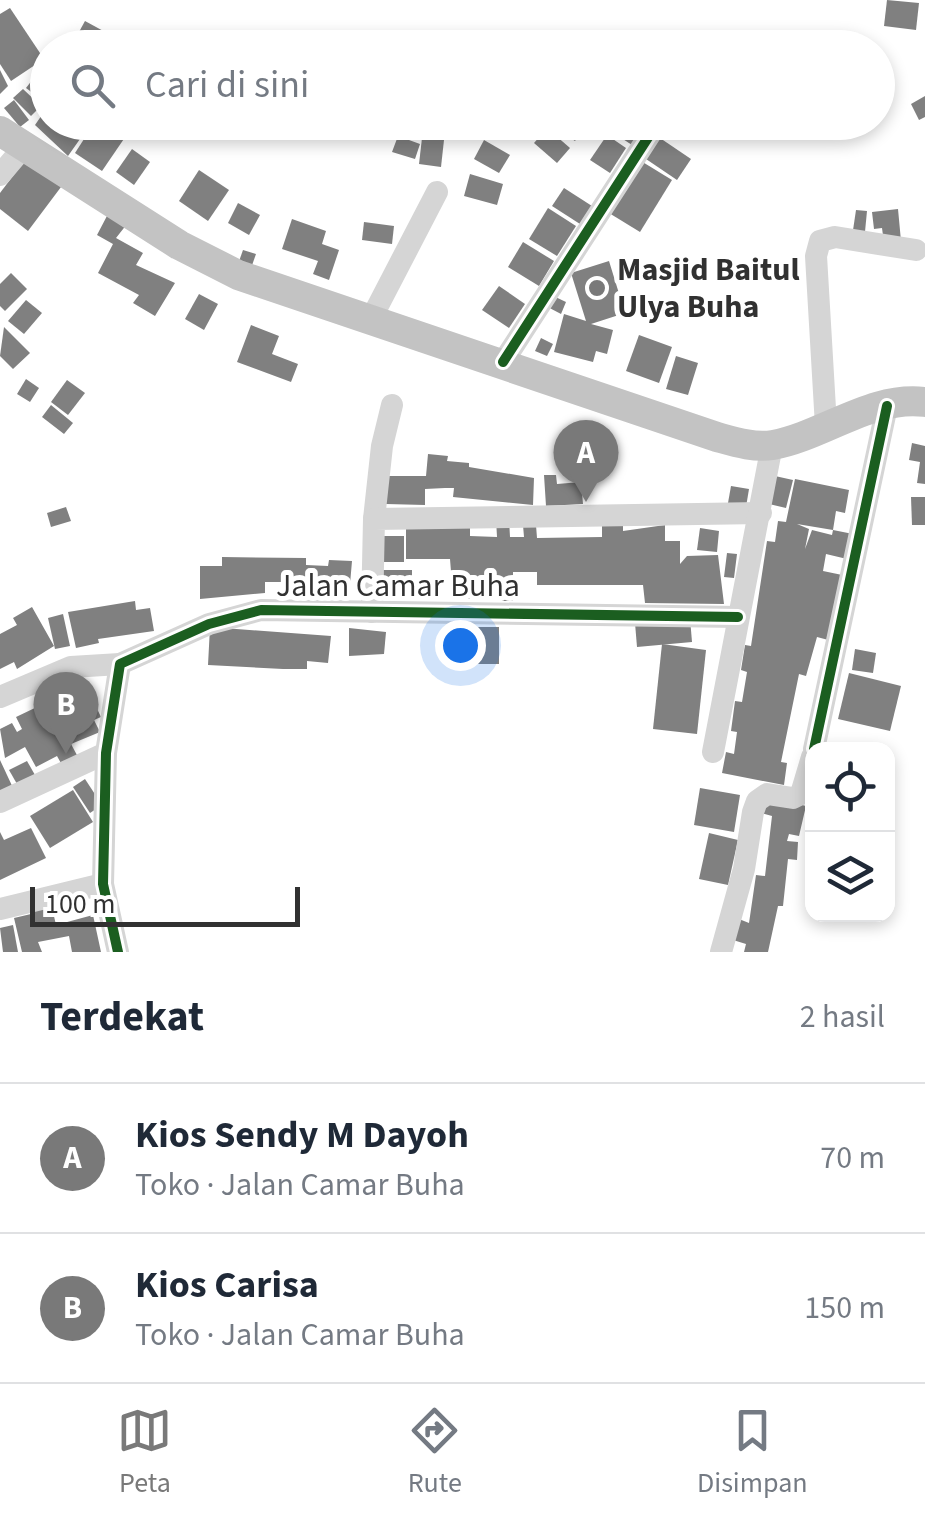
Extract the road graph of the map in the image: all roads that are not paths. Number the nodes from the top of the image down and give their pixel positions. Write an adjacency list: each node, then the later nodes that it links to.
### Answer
1 (11, 140): 3 (street); 6 (highway)
2 (646, 140): 7 (street)
3 (0, 174)
4 (437, 192): 6 (street)
5 (916, 250): 11 (street)
6 (370, 321): 7 (highway)
7 (503, 362): 12 (highway)
8 (925, 402): 10 (highway)
9 (392, 405): 14 (street, Jalan Camar Buha)
10 (887, 406): 11 (highway); 19 (street)
11 (826, 426): 12 (highway)
12 (772, 445): 13 (street)
13 (761, 513): 14 (street, Jalan Camar Buha); 16 (street)
14 (374, 519): 15 (street, Jalan Camar Buha)
15 (372, 612): 16 (street, Jalan Camar Buha); 17 (street, Jalan Camar Buha)
16 (738, 617): 20 (street)
17 (120, 664): 18 (street, Jalan Camar Buha); 21 (street)
18 (0, 696)
19 (815, 742)
20 (713, 752)
21 (106, 753): 23 (street); 24 (street)
22 (805, 780): 27 (street)
23 (0, 802)
24 (103, 884): 25 (street); 26 (street)
25 (0, 909)
26 (118, 952)
27 (721, 952)

